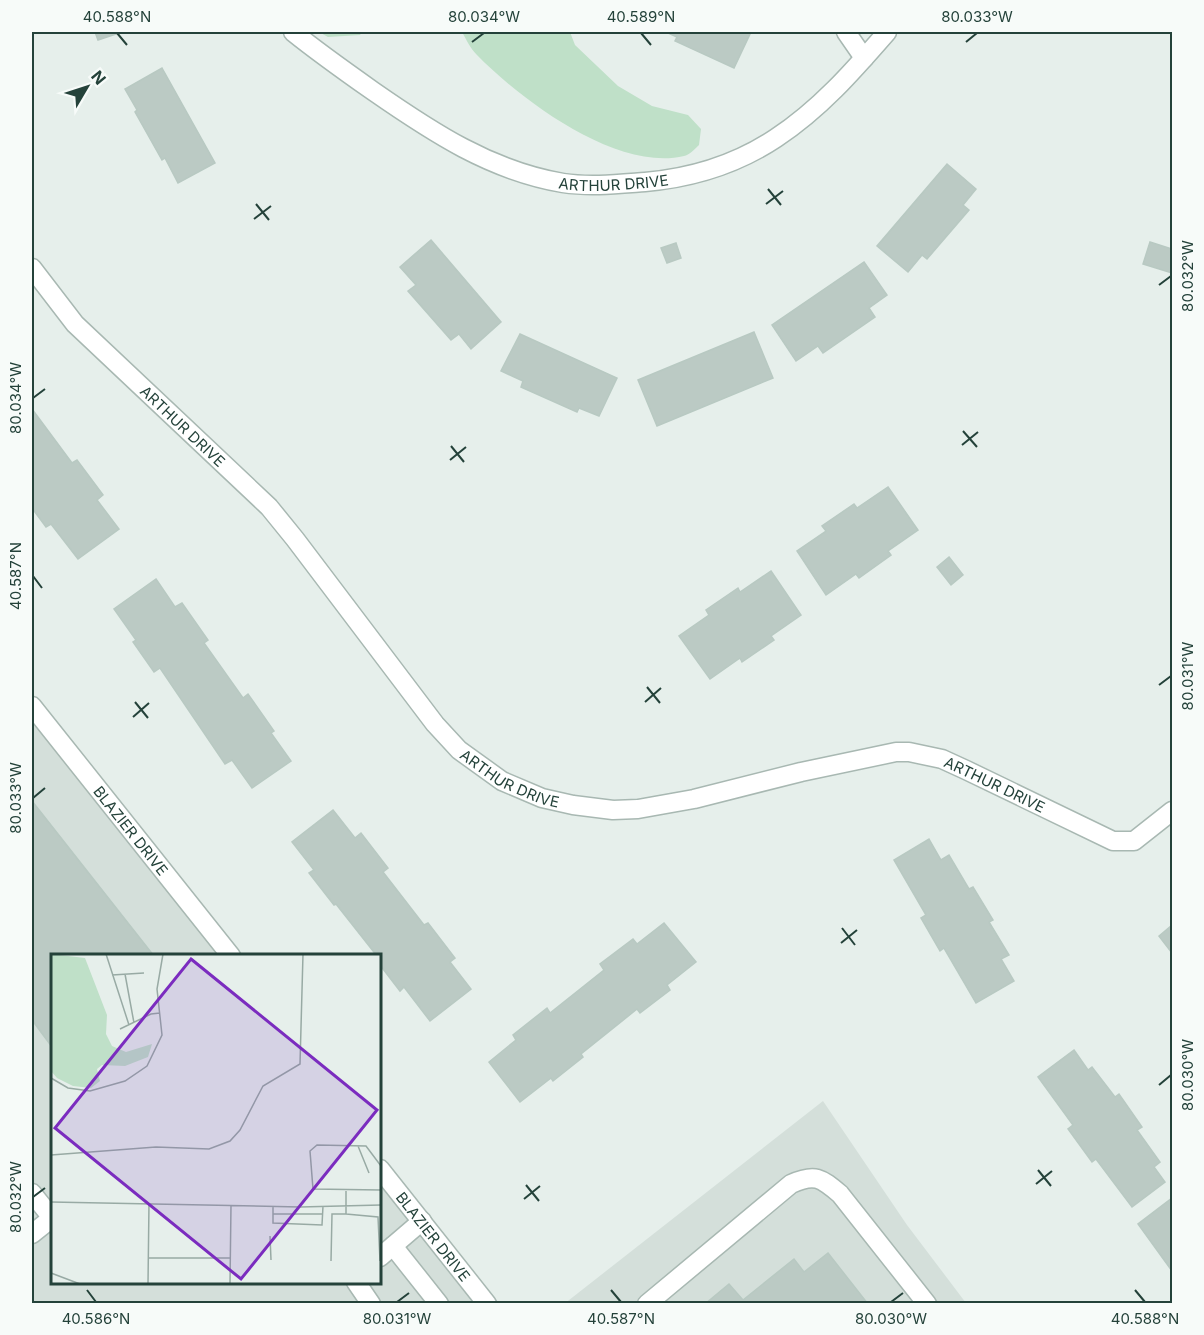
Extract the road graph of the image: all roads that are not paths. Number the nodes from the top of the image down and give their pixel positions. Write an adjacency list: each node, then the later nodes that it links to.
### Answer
1 (293, 32): 4 (street, ARTHUR DRIVE)
2 (846, 32): 4 (street)
3 (887, 32): 4 (street, ARTHUR DRIVE)
4 (864, 58)
5 (32, 268): 7 (street, ARTHUR DRIVE)
6 (32, 706): 8 (street, BLAZIER DRIVE)
7 (1173, 812)
8 (229, 954)
9 (381, 1170): 13 (street, BLAZIER DRIVE)
10 (32, 1193): 11 (street)
11 (51, 1217)
12 (51, 1219): 14 (street)
13 (422, 1221): 15 (street); 19 (street, BLAZIER DRIVE)
14 (32, 1234)
15 (386, 1252): 18 (street)
16 (357, 1284): 17 (street)
17 (371, 1304)
18 (439, 1304)
19 (487, 1304)
20 (647, 1304): 21 (street)
21 (927, 1304)

